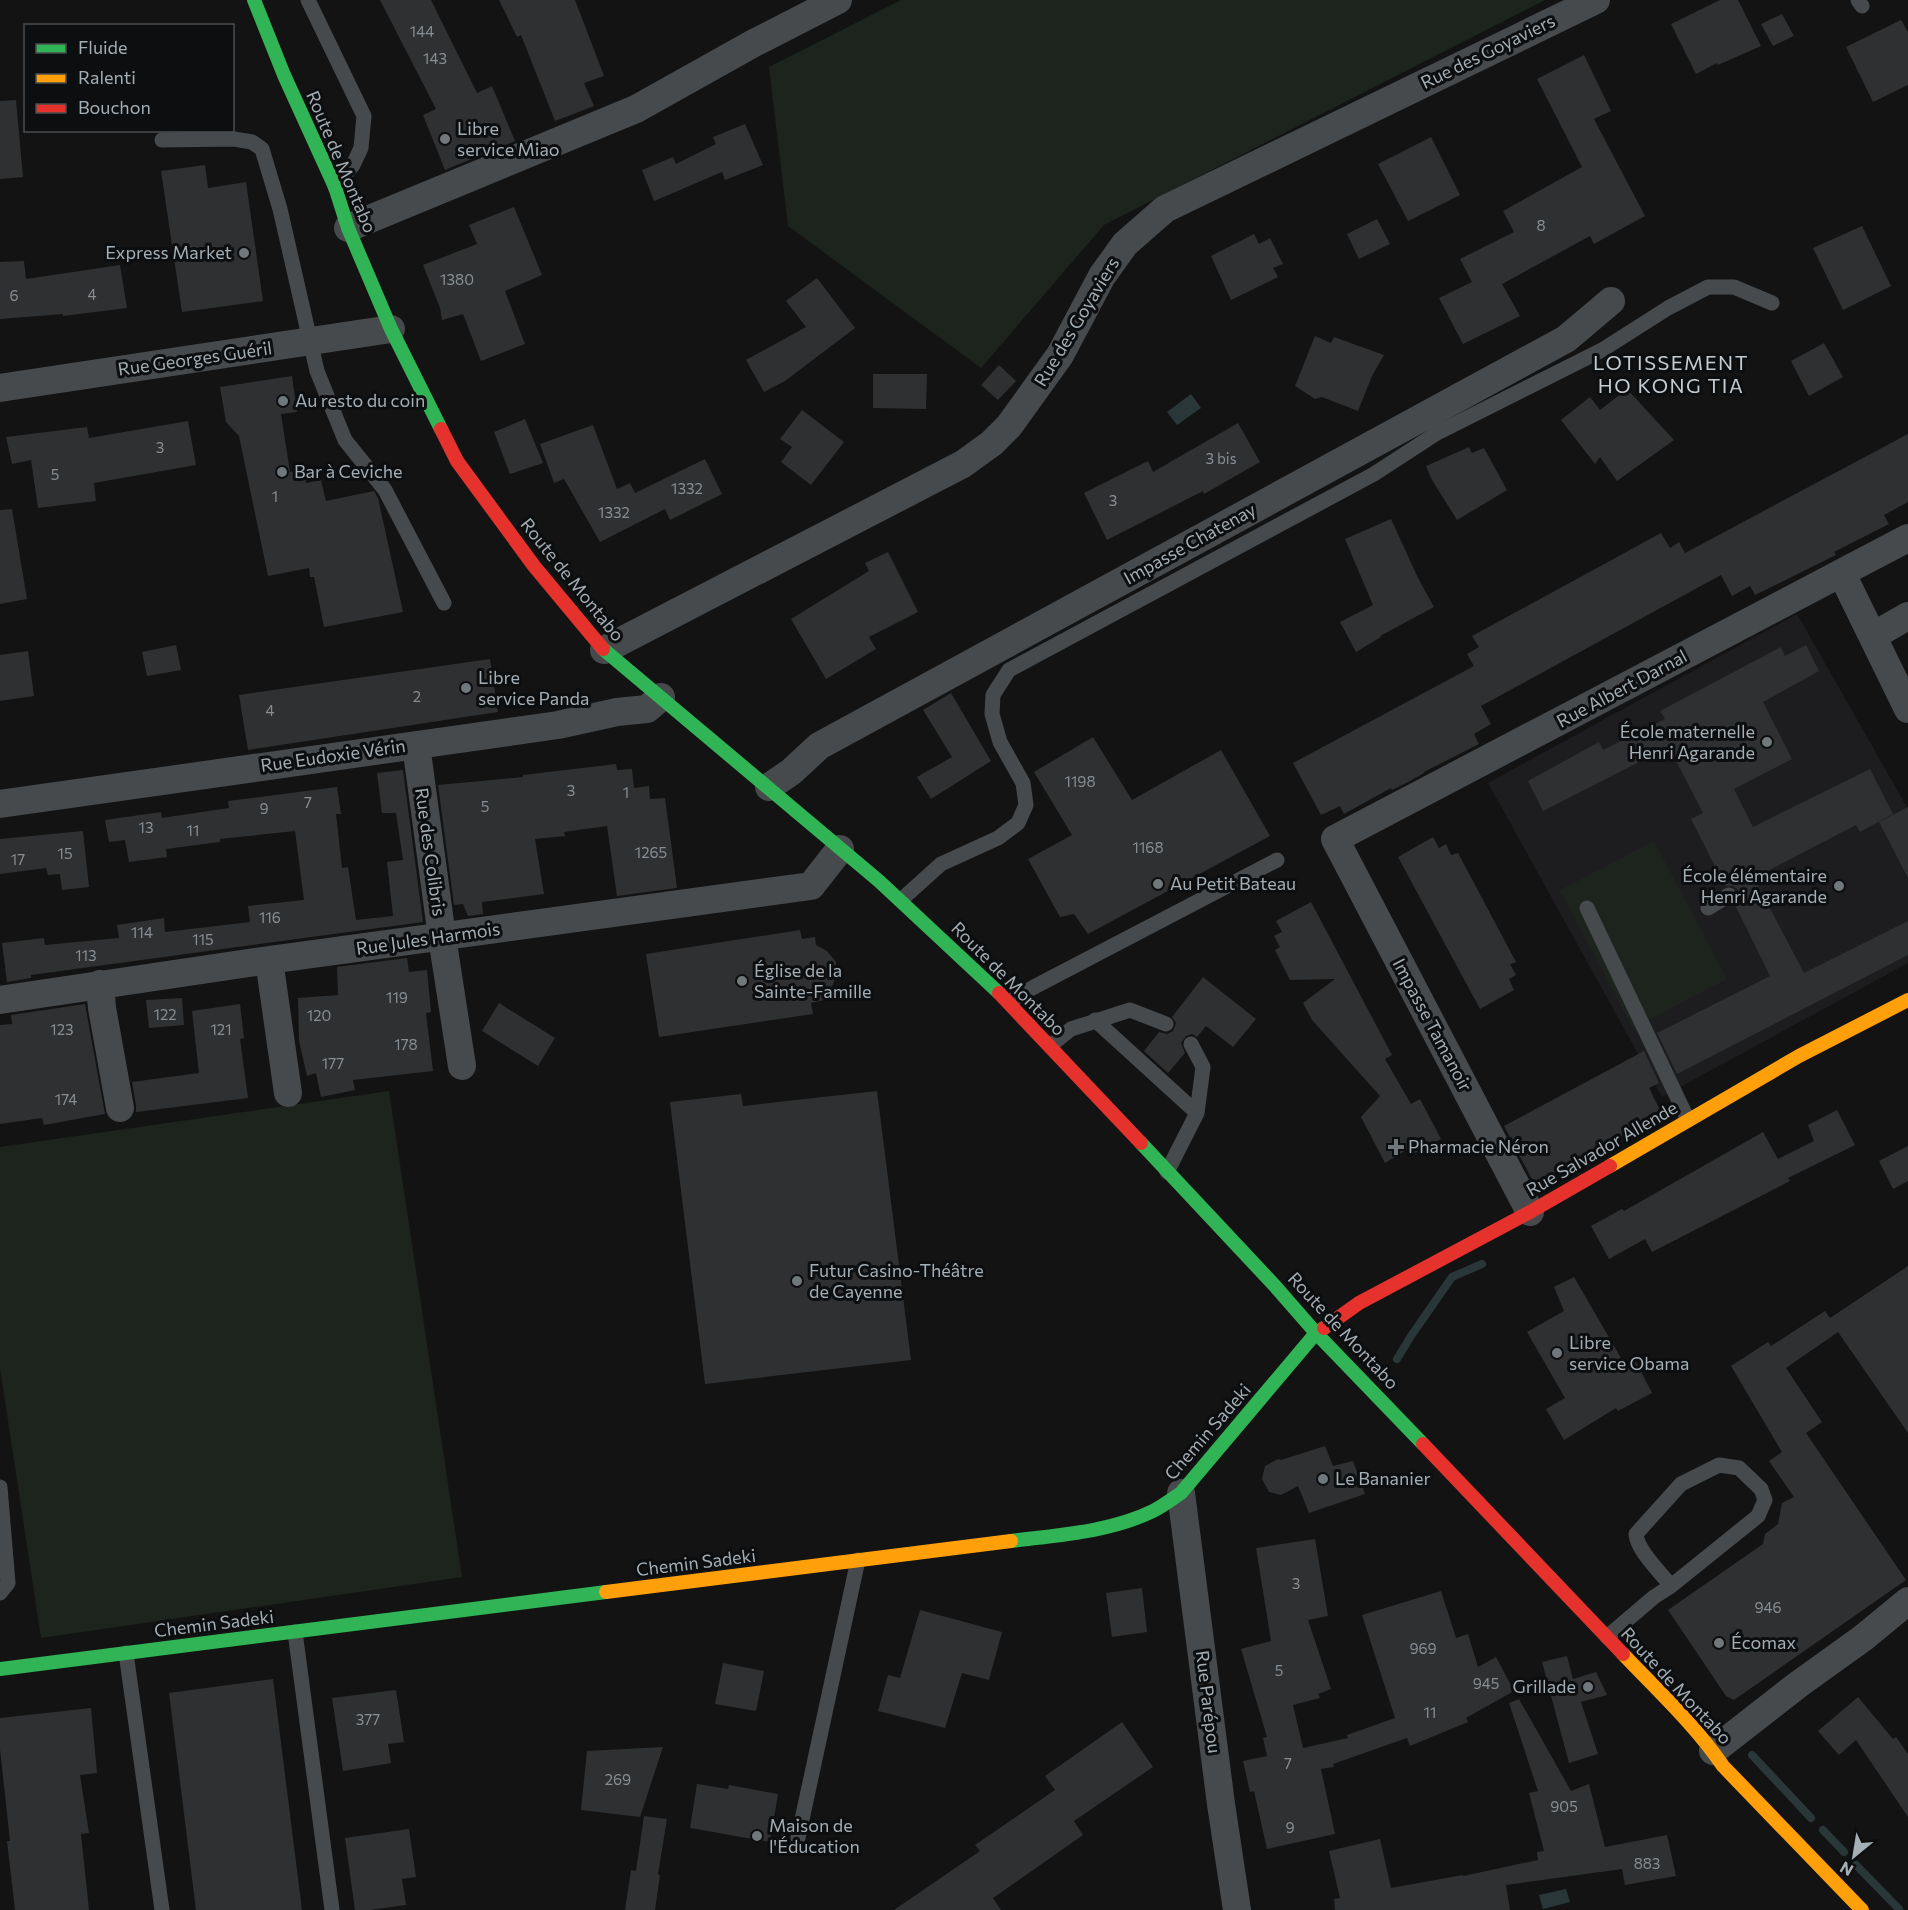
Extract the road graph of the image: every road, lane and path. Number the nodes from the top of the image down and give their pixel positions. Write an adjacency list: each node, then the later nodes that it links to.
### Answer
1 (254, 0): 6 (main road, Route de Montabo)
2 (309, 0): 6 (lane)
3 (838, 0): 7 (street)
4 (1596, 0): 18 (street, Rue des Goyaviers)
5 (162, 140): 11 (lane)
6 (335, 187): 7 (main road, Route de Montabo)
7 (348, 228): 10 (main road, Route de Montabo)
8 (1611, 302): 22 (street, Impasse Chatenay)
9 (1772, 303): 28 (lane)
10 (391, 329): 11 (street, Rue Georges Guéril); 18 (main road, Route de Montabo)
11 (310, 342): 12 (street, Rue Georges Guéril); 15 (lane)
12 (0, 388)
13 (1908, 538): 14 (street, Rue Albert Darnal)
14 (1842, 574): 17 (street); 24 (street, Rue Albert Darnal)
15 (444, 603)
16 (1908, 616): 17 (street)
17 (1873, 636): 20 (street)
18 (604, 650): 19 (main road, Route de Montabo)
19 (661, 697): 21 (street, Rue Eudoxie Vérin); 22 (main road, Route de Montabo)
20 (1908, 709)
21 (416, 745): 23 (street, Rue Eudoxie Vérin); 31 (street, Rue des Colibris)
22 (769, 788): 25 (main road, Route de Montabo)
23 (0, 804)
24 (1335, 839): 47 (street, Impasse Tamanoir)
25 (840, 849): 28 (main road, Route de Montabo); 31 (street, Rue Jules Harmois)
26 (1277, 860): 36 (lane)
27 (1729, 895): 30 (lane)
28 (901, 900): 36 (main road, Route de Montabo)
29 (1587, 908): 45 (lane)
30 (1708, 908)
31 (442, 937): 32 (street, Rue Jules Harmois); 41 (street, Rue des Colibris)
32 (269, 960): 33 (street, Rue Jules Harmois); 42 (street)
33 (100, 984): 34 (street, Rue Jules Harmois); 43 (street)
34 (0, 1000)
35 (1908, 1000): 45 (main road, Rue Salvador Allende)
36 (1009, 1002): 40 (main road, Route de Montabo)
37 (1095, 1020): 38 (lane); 40 (lane); 44 (lane)
38 (1166, 1024)
39 (1191, 1044): 44 (lane)
40 (1050, 1046): 46 (main road, Route de Montabo)
41 (462, 1066)
42 (288, 1093)
43 (120, 1108)
44 (1197, 1113): 46 (lane)
45 (1688, 1120): 47 (main road, Rue Salvador Allende)
46 (1167, 1172): 48 (main road, Route de Montabo)
47 (1530, 1212): 48 (main road, Rue Salvador Allende)
48 (1317, 1333): 50 (main road, Chemin Sadeki); 56 (main road, Route de Montabo)
49 (0, 1487): 53 (lane)
50 (1181, 1493): 51 (main road, Chemin Sadeki); 63 (street, Rue Parépou)
51 (858, 1560): 55 (main road, Chemin Sadeki); 60 (lane)
52 (1671, 1586): 52 (lane); 56 (lane)
53 (0, 1593)
54 (1908, 1601): 59 (street)
55 (295, 1632): 57 (main road, Chemin Sadeki); 62 (lane)
56 (1607, 1637): 59 (main road, Route de Montabo)
57 (126, 1653): 58 (main road, Chemin Sadeki); 61 (lane)
58 (0, 1669)
59 (1713, 1751): 64 (main road, Route de Montabo)
60 (798, 1838)
61 (162, 1910)
62 (332, 1910)
63 (1237, 1910)
64 (1862, 1910)

